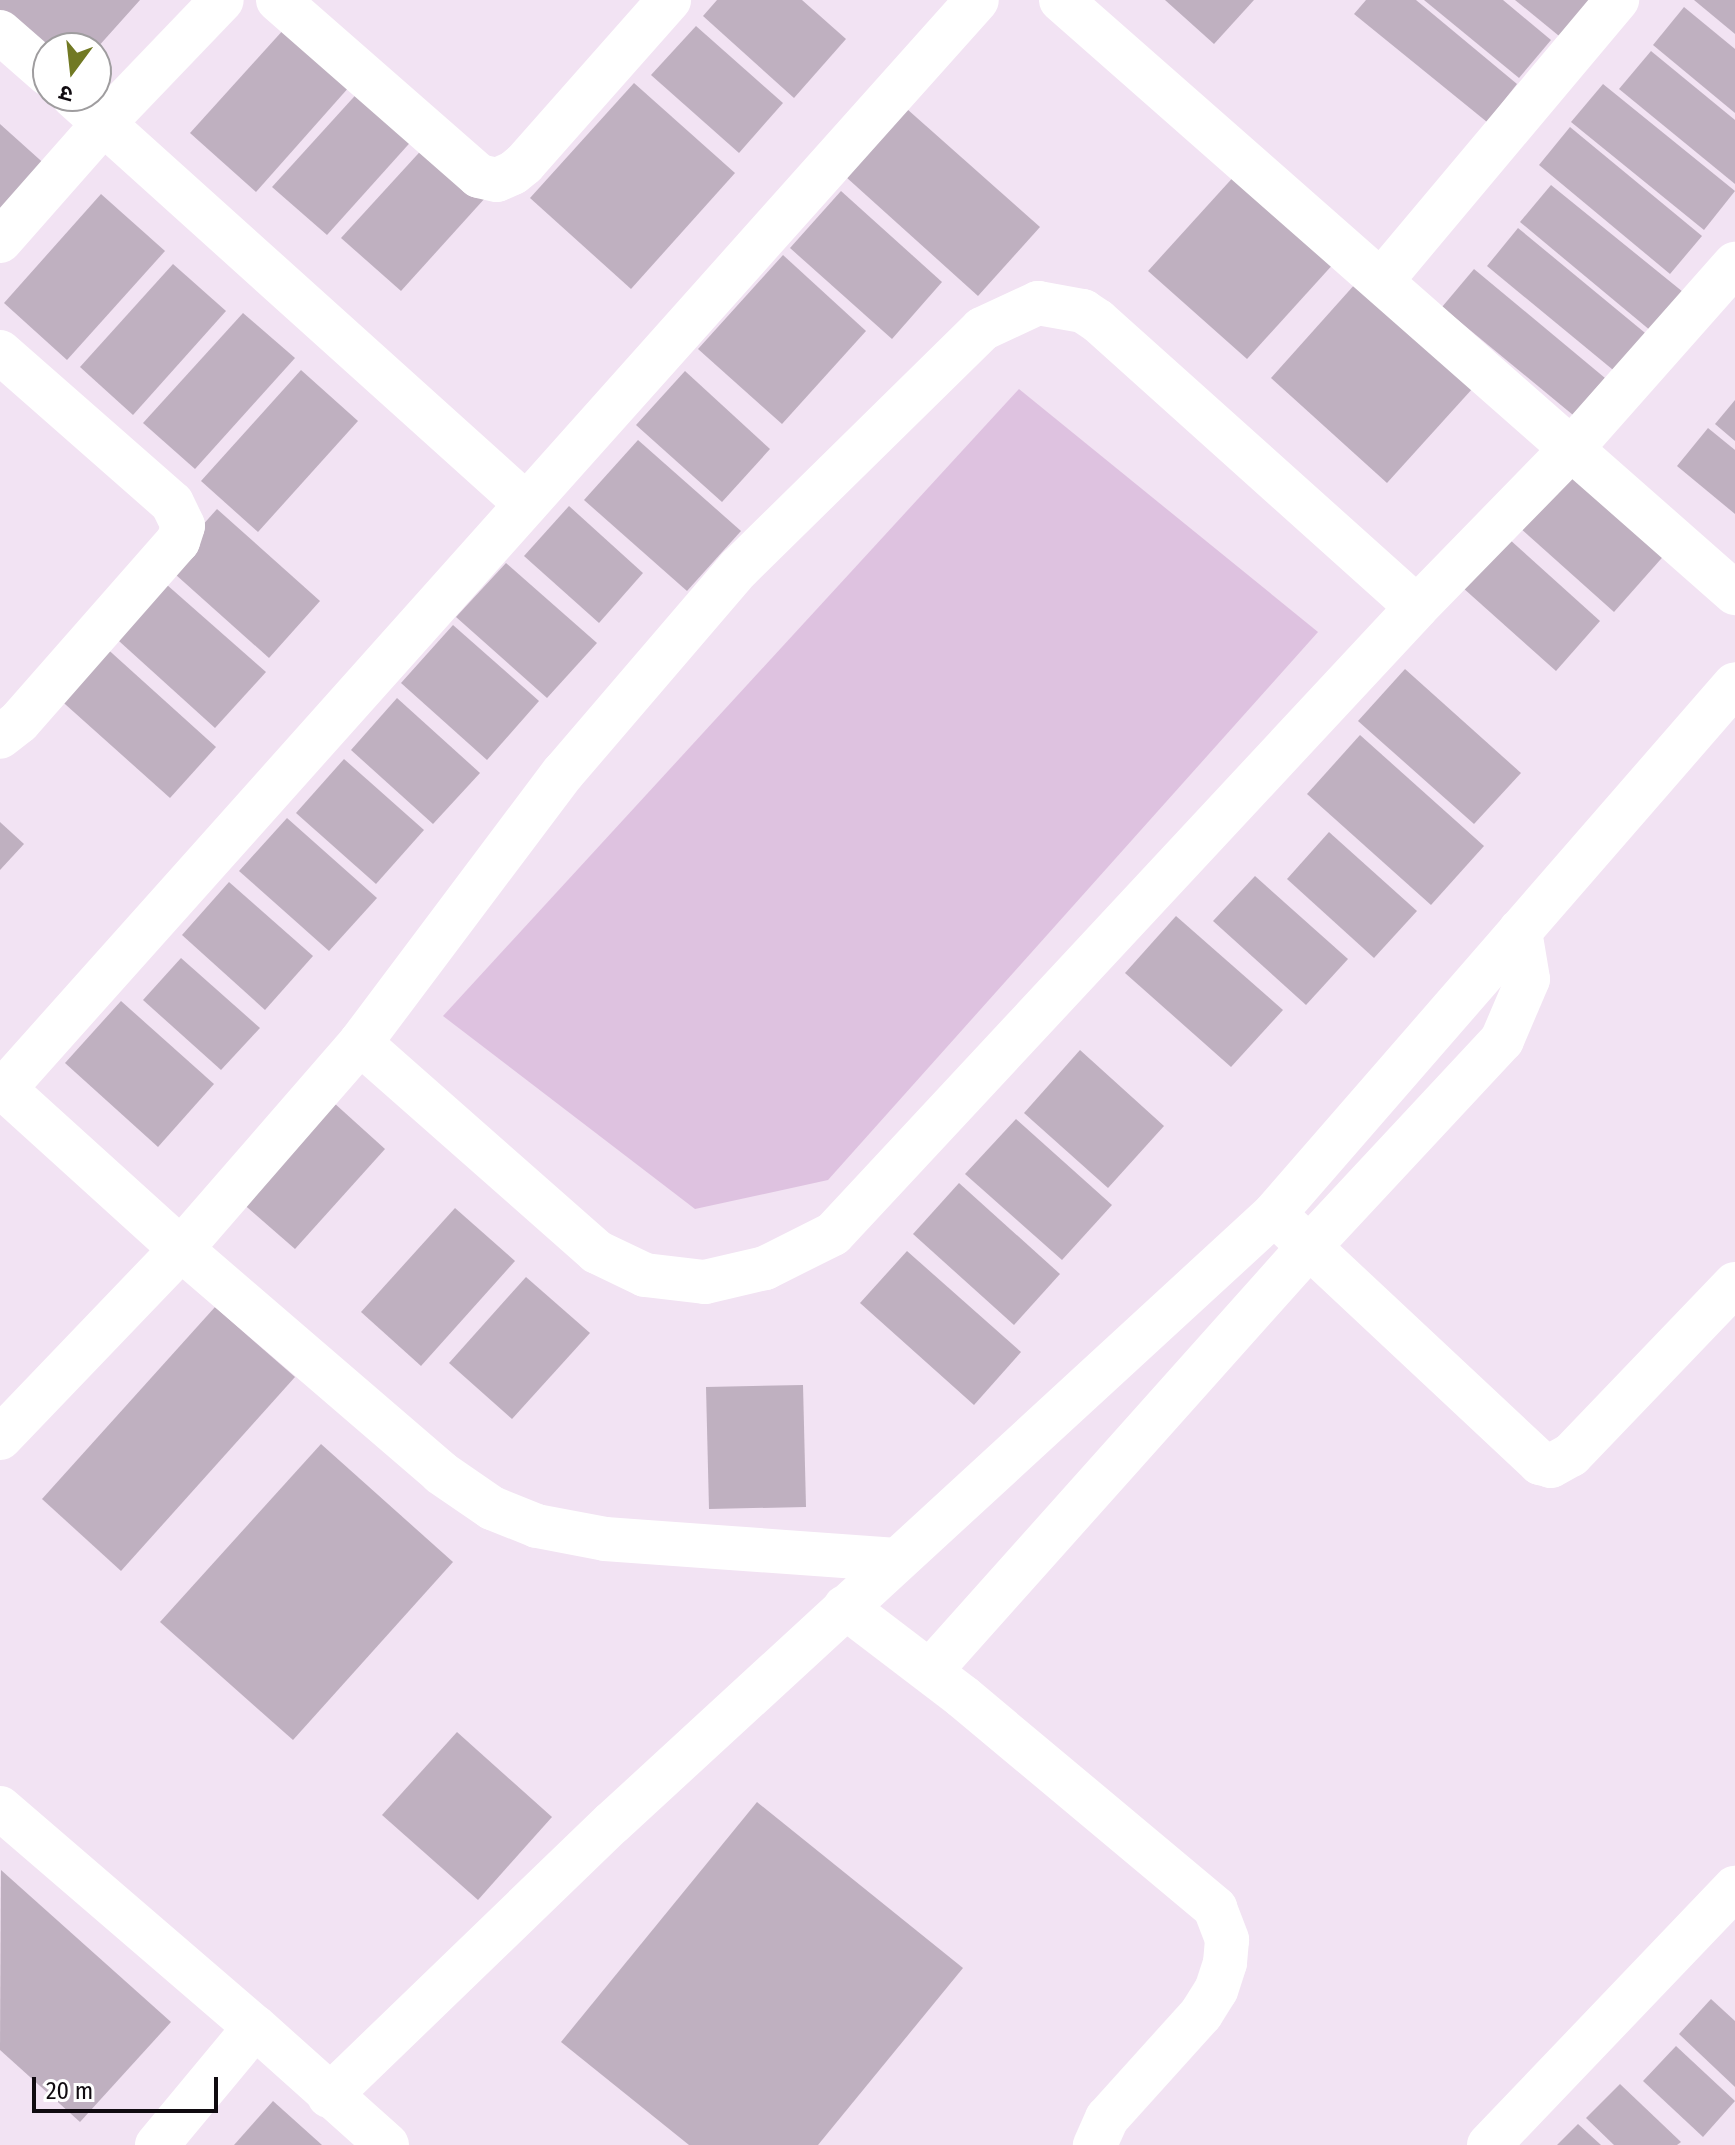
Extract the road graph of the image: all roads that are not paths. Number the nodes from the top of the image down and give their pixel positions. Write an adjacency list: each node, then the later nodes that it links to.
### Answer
1 (222, 0): 9 (street)
2 (278, 0): 3 (street)
3 (669, 0)
4 (977, 0): 17 (street)
5 (1061, 0): 14 (street)
6 (1617, 0): 14 (street)
7 (0, 32): 8 (street)
8 (32, 60)
9 (112, 91)
10 (88, 112): 12 (street)
11 (91, 112): 17 (street)
12 (0, 241)
13 (1735, 264): 16 (street)
14 (1382, 280): 16 (street)
15 (0, 352): 21 (street)
16 (1572, 448): 18 (street); 19 (street)
17 (526, 504): 24 (street)
18 (1735, 593)
19 (1417, 607): 23 (street); 23 (street)
20 (1735, 684): 22 (street)
21 (0, 737)
22 (1520, 931): 25 (street); 26 (street)
23 (360, 1043): 27 (street)
24 (2, 1087): 27 (street)
25 (1274, 1214): 26 (street); 30 (street)
26 (1309, 1247): 28 (street); 32 (street)
27 (181, 1249): 29 (street); 30 (street)
28 (1735, 1284)
29 (0, 1438)
30 (896, 1560): 31 (street)
31 (845, 1607): 32 (street); 36 (street)
32 (930, 1671): 39 (street)
33 (0, 1808): 35 (street)
34 (1735, 1888): 40 (street)
35 (255, 2027): 36 (street); 37 (street)
36 (329, 2096): 38 (street)
37 (157, 2145)
38 (387, 2145)
39 (1095, 2145)
40 (1489, 2145)

